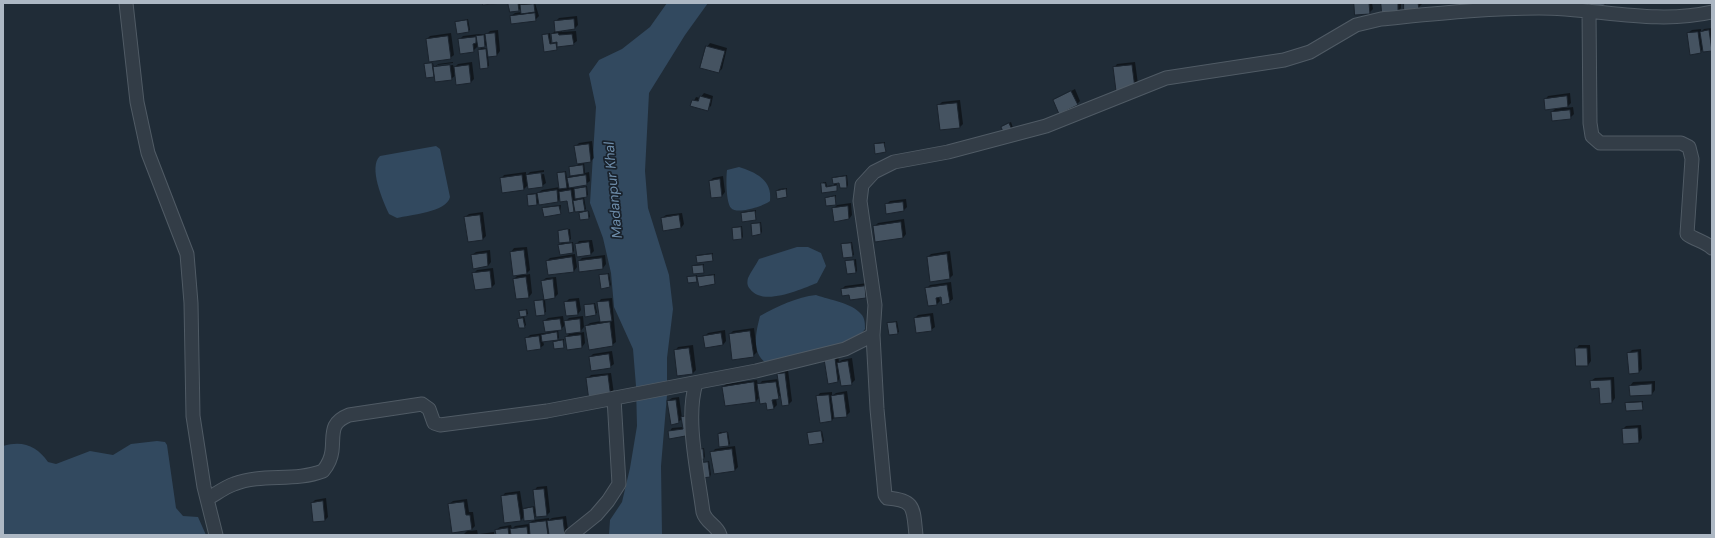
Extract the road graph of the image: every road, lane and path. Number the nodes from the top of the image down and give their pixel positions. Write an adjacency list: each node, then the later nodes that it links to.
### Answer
1 (126, 3): 8 (street)
2 (1589, 11): 3 (street); 4 (street); 5 (street)
3 (1712, 12)
4 (1712, 248)
5 (873, 335): 6 (street); 12 (street)
6 (696, 383): 7 (street); 11 (street)
7 (614, 398): 8 (street); 10 (street)
8 (207, 499): 9 (street)
9 (216, 535)
10 (571, 535)
11 (720, 535)
12 (916, 535)

